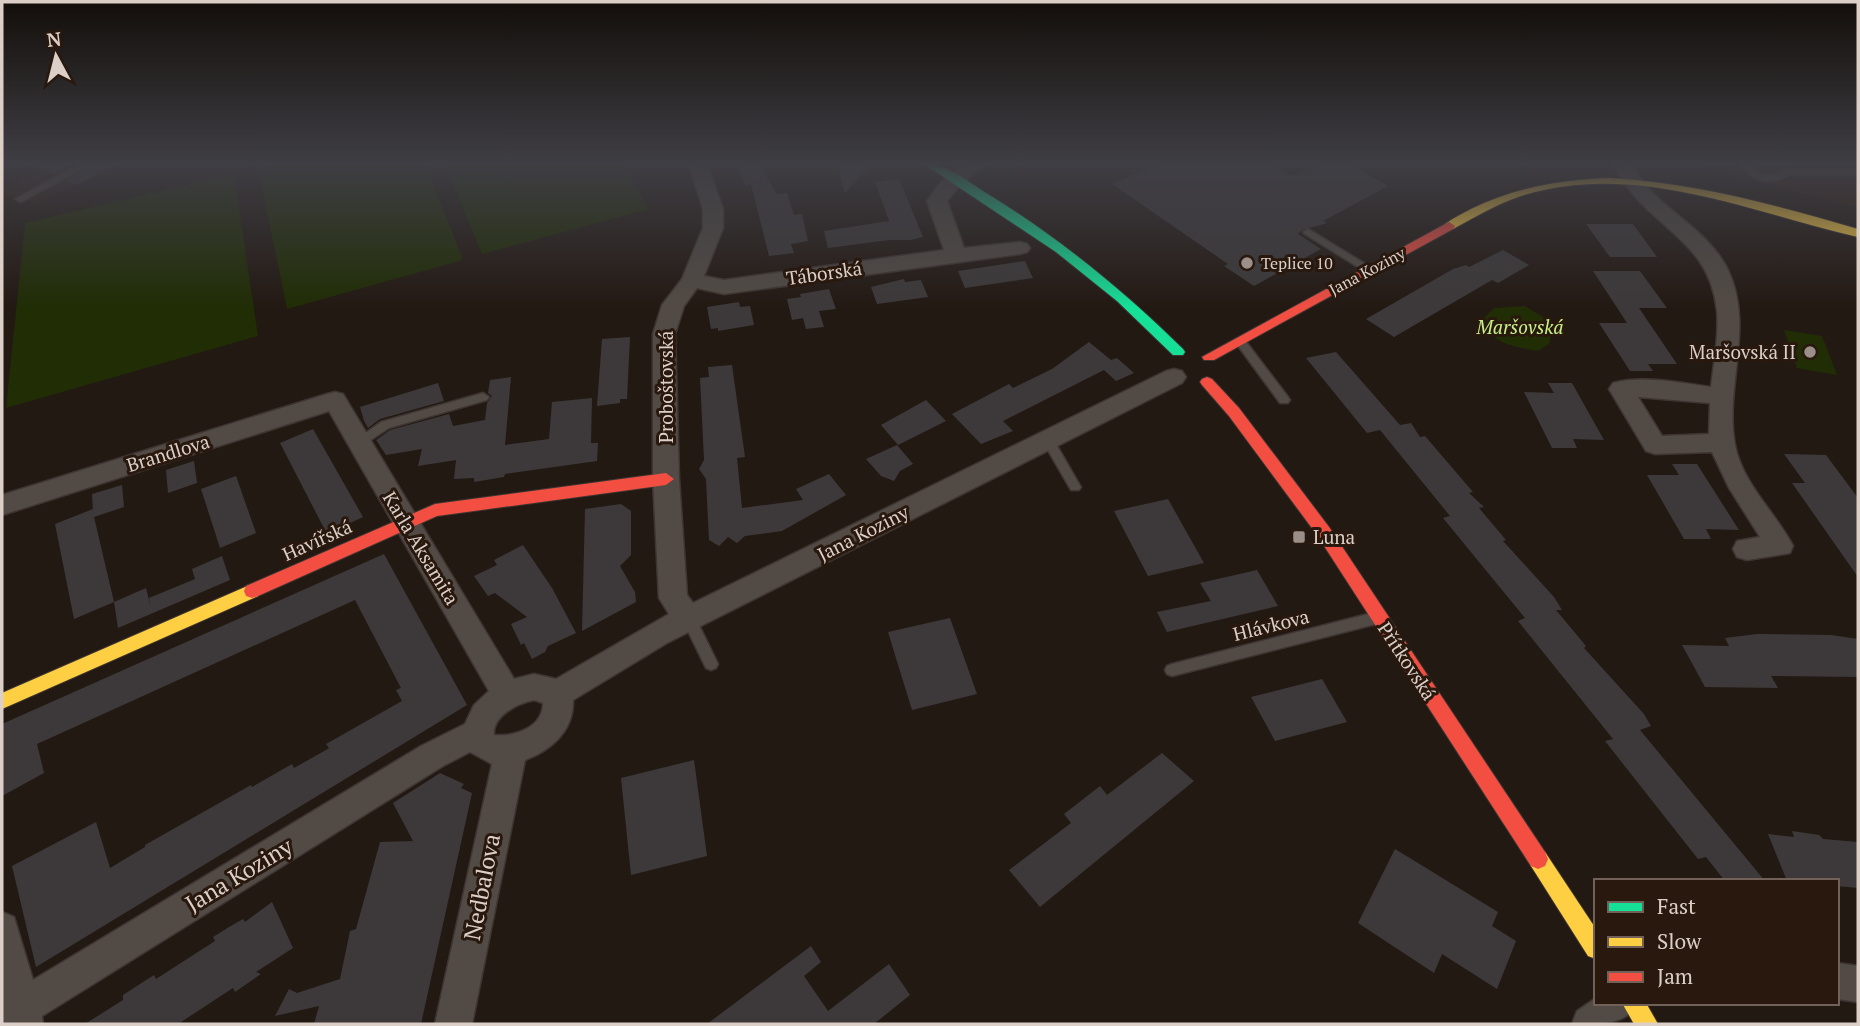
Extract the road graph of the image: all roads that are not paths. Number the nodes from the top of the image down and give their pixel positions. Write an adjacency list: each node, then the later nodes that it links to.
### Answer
1 (713, 212): 12 (street, Proboštovská)
2 (941, 212): 10 (street)
3 (1009, 212): 15 (street)
4 (1478, 212): 11 (street, Jana Koziny)
5 (1663, 212): 17 (street)
6 (1784, 212): 8 (street, Jana Koziny)
7 (1308, 232): 11 (lane)
8 (1858, 233)
9 (1020, 248): 10 (street, Táborská)
10 (956, 255): 12 (street, Táborská)
11 (1369, 270): 13 (street, Jana Koziny)
12 (692, 280): 24 (street, Proboštovská)
13 (1240, 341): 14 (street, Jana Koziny); 20 (lane)
14 (1209, 357): 15 (street); 16 (street)
15 (1176, 364): 16 (street); 21 (street, Jana Koziny)
16 (1207, 382): 29 (street, Přítkovská)
17 (1722, 396): 23 (street); 23 (street)
18 (483, 397): 22 (lane)
19 (335, 400): 22 (street, Karla Aksamita); 26 (street, Brandlova)
20 (1284, 400)
21 (1048, 440): 25 (lane); 30 (street, Jana Koziny)
22 (359, 443): 27 (street, Karla Aksamita)
23 (1722, 443): 28 (street)
24 (666, 479): 27 (street, Havířská); 30 (street, Proboštovská)
25 (1075, 487)
26 (2, 505)
27 (405, 524): 34 (street, Karla Aksamita); 35 (street, Havířská)
28 (1747, 549)
29 (1379, 617): 32 (lane, Hlávkova); 39 (street, Přítkovská)
30 (688, 619): 31 (lane); 33 (street, Jana Koziny)
31 (711, 664)
32 (1172, 670)
33 (556, 695): 34 (street, Jana Koziny); 37 (street)
34 (507, 696): 36 (street, Jana Koziny)
35 (2, 701)
36 (477, 733): 37 (street); 44 (street, Jana Koziny)
37 (511, 750): 45 (street, Nedbalova)
38 (2, 929): 44 (street)
39 (1594, 944)
40 (1839, 981): 41 (street)
41 (1858, 984)
42 (1617, 1005): 46 (street)
43 (1634, 1005): 47 (street)
44 (16, 1017)
45 (454, 1024)
46 (1590, 1024)
47 (1647, 1024)

